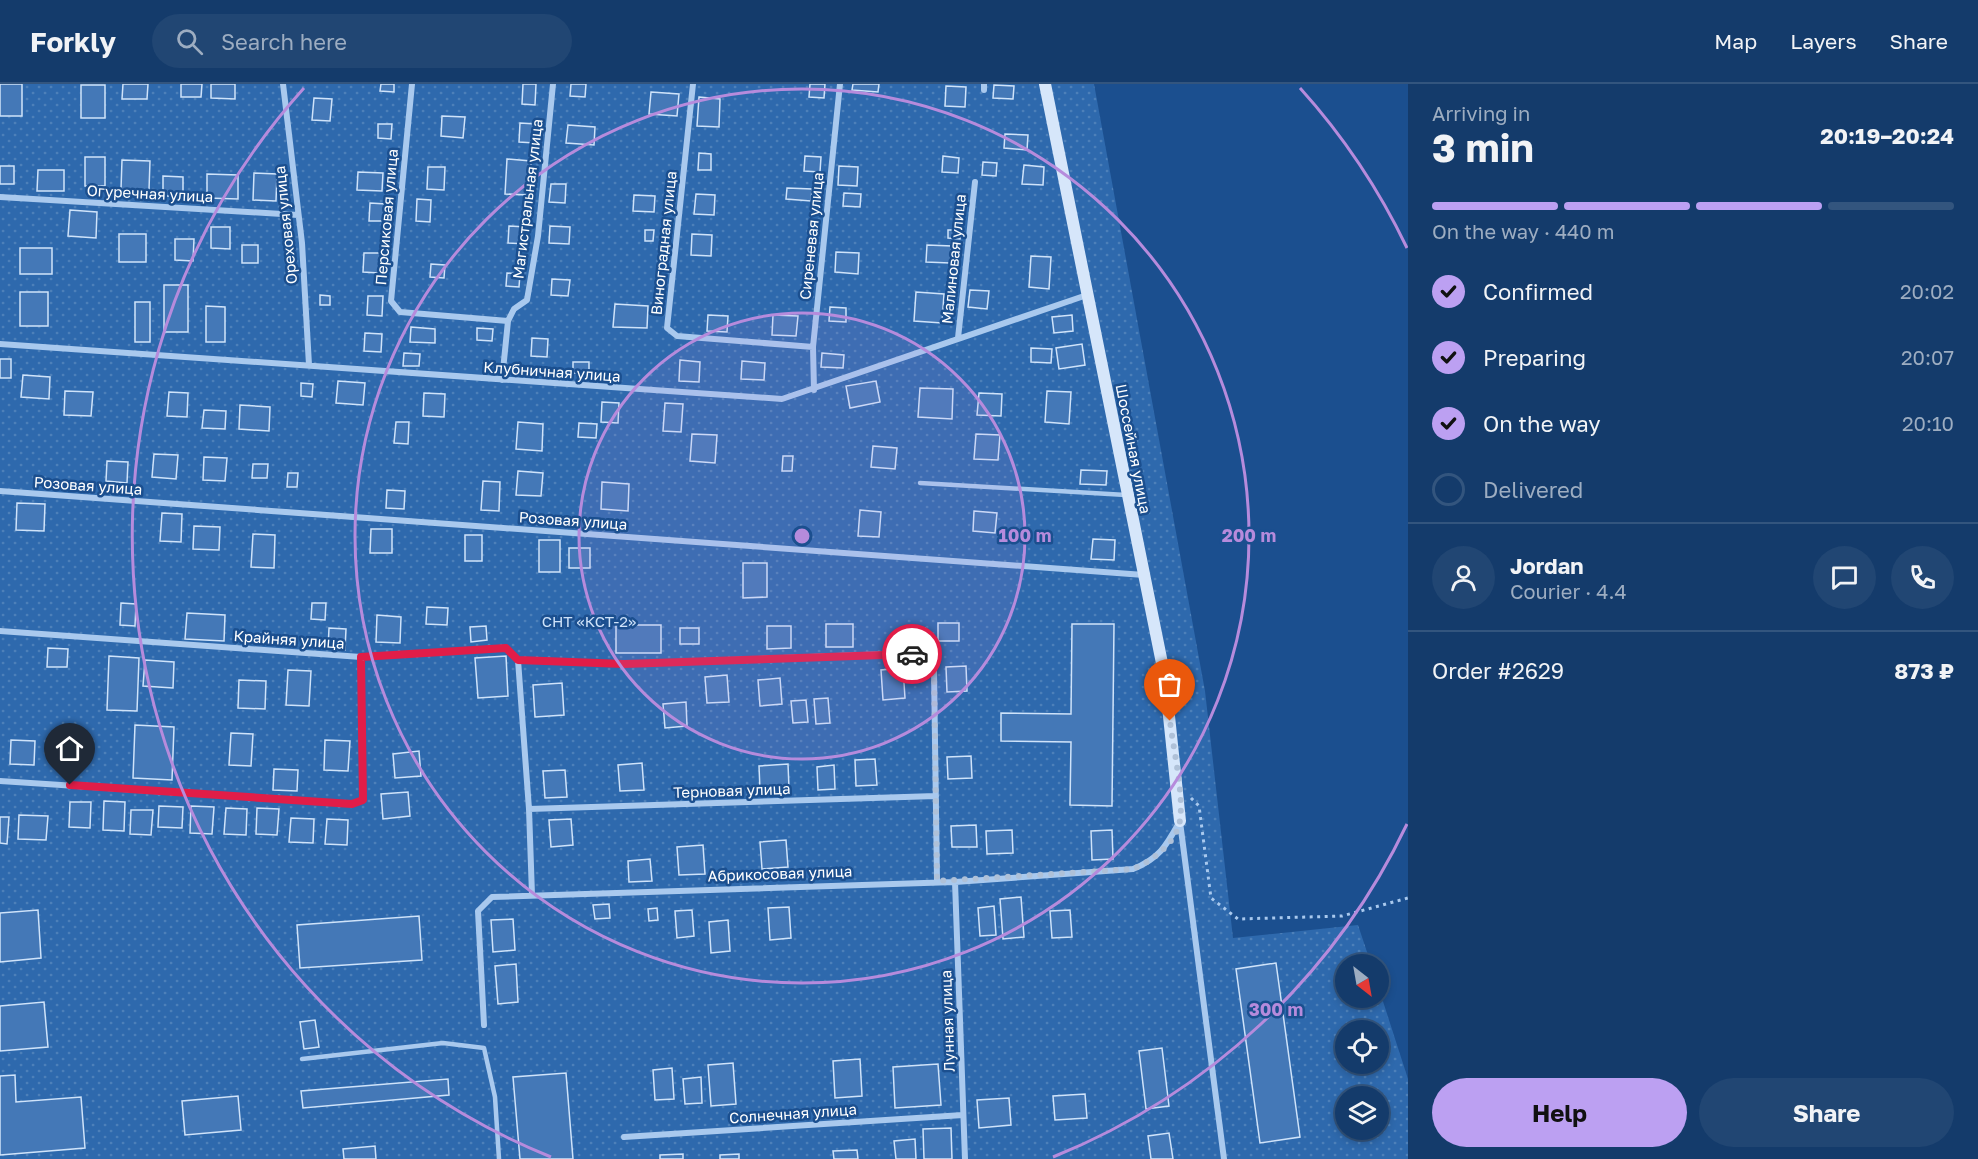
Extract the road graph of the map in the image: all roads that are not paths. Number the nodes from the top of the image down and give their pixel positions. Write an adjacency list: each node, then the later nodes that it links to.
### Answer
1 (283, 84): 9 (street, Ореховая улица)
2 (412, 84): 11 (street, Персиковая улица)
3 (553, 84): 11 (street, Магистральная улица)
4 (693, 84): 14 (street, Виноградная улица)
5 (840, 84): 14 (street, Сиреневая улица)
6 (1045, 84): 10 (street, Шоссейная улица)
7 (975, 182): 12 (street, Малиновая улица)
8 (0, 197): 9 (street, Огуречная улица)
9 (298, 215): 15 (street, Ореховая улица)
10 (1087, 295): 12 (street, Клубничная улица); 20 (street, Шоссейная улица)
11 (508, 321): 16 (street)
12 (958, 338): 17 (street, Клубничная улица)
13 (0, 344): 15 (street, Клубничная улица)
14 (813, 347): 17 (street, Сиреневая улица)
15 (309, 365): 16 (street, Клубничная улица)
16 (502, 380): 17 (street, Клубничная улица)
17 (814, 390)
18 (920, 483): 20 (lane)
19 (0, 491): 21 (street, Розовая улица)
20 (1126, 495): 21 (street, Шоссейная улица)
21 (1144, 575): 28 (street, Шоссейная улица)
22 (0, 631): 23 (street, Крайняя улица)
23 (361, 657): 24 (street, Крайняя улица); 25 (street)
24 (518, 660): 26 (street, Крайняя улица); 27 (street)
25 (0, 781)
26 (936, 796): 27 (street, Терновая улица); 29 (street)
27 (529, 809): 31 (street)
28 (1180, 821): 30 (street, Абрикосовая улица); 38 (street)
29 (937, 881): 30 (street, Абрикосовая улица); 31 (street, Абрикосовая улица)
30 (955, 882): 34 (street, Лунная улица)
31 (532, 895): 32 (street, Абрикосовая улица)
32 (484, 1025)
33 (302, 1059): 36 (lane)
34 (963, 1115): 35 (street, Солнечная улица); 37 (street, Лунная улица)
35 (624, 1137)
36 (499, 1159)
37 (965, 1159)
38 (1224, 1159)

